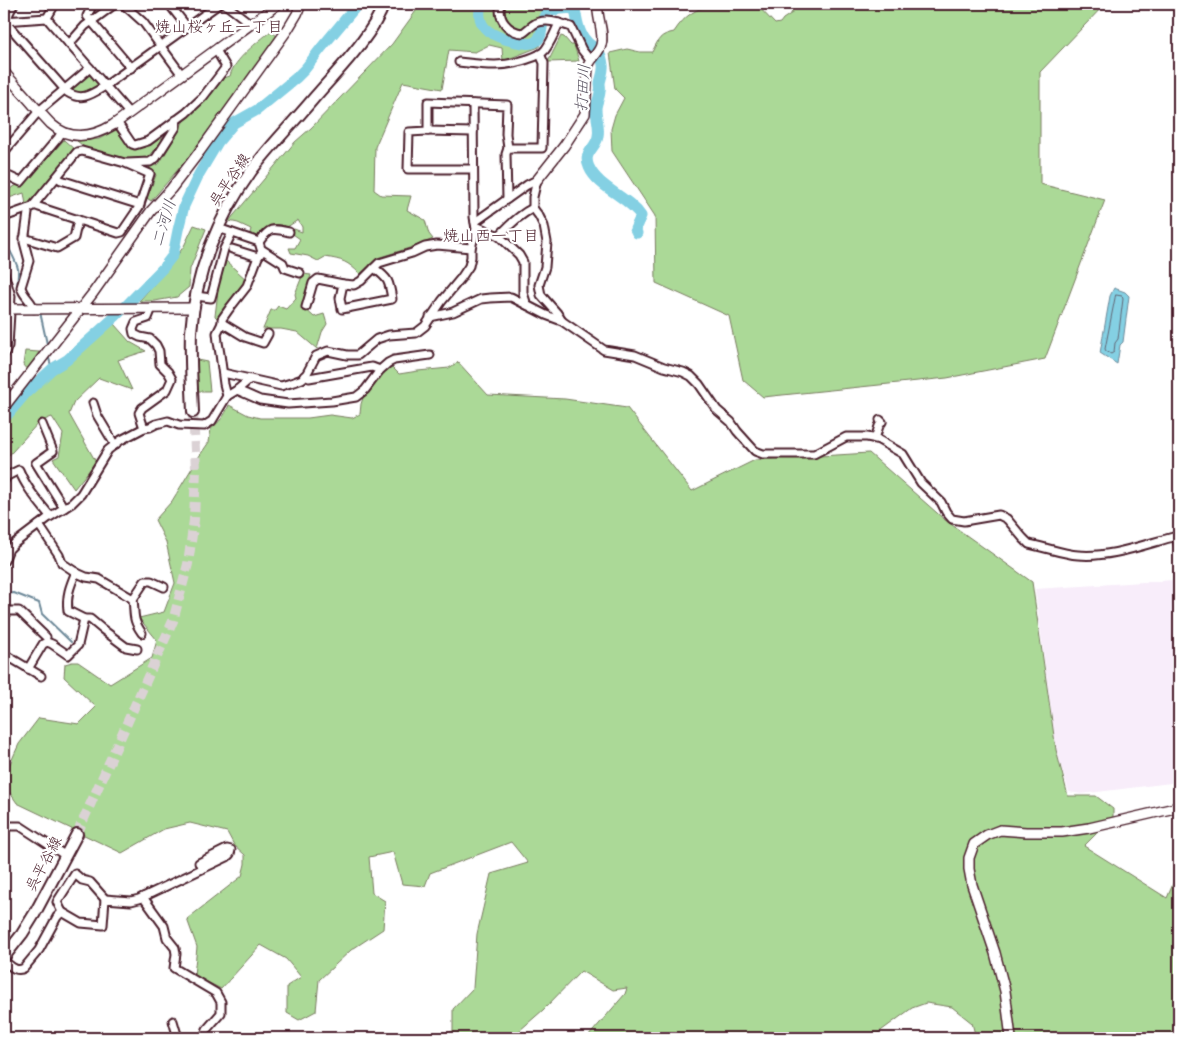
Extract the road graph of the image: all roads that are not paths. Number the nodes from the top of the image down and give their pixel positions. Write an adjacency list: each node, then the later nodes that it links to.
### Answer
1 (14, 4): 15 (street)
2 (55, 4): 14 (street)
3 (93, 4): 16 (street)
4 (115, 4): 16 (street)
5 (123, 4): 21 (street)
6 (169, 4): 19 (street)
7 (219, 4): 19 (street)
8 (225, 4): 18 (street)
9 (278, 4): 18 (street)
10 (301, 4): 75 (street)
11 (384, 4): 55 (main road, 呉平谷線)
12 (500, 4): 17 (street)
13 (598, 4): 24 (street)
14 (47, 18): 15 (street); 20 (street)
15 (5, 21): 31 (street)
16 (91, 22): 20 (street); 27 (street)
17 (559, 23): 23 (street); 24 (street)
18 (251, 24): 22 (street)
19 (187, 28): 21 (street)
20 (68, 44): 26 (street)
21 (161, 46): 27 (street); 29 (street)
22 (216, 50): 29 (street); 35 (street)
23 (540, 54): 25 (street); 40 (street)
24 (595, 54): 46 (street)
25 (459, 62)
26 (90, 68): 30 (street); 31 (street)
27 (131, 68): 30 (street)
28 (4, 72): 33 (street)
29 (182, 75): 34 (street)
30 (105, 86): 31 (street); 34 (street)
31 (64, 89): 33 (street)
32 (473, 104): 37 (street); 39 (street); 40 (street)
33 (39, 111): 38 (street); 41 (street)
34 (129, 113): 36 (street)
35 (176, 120): 36 (street); 42 (street)
36 (117, 122): 38 (street)
37 (428, 131): 39 (street); 43 (street)
38 (62, 132): 44 (street)
39 (473, 132): 43 (street)
40 (508, 148): 47 (street)
41 (4, 152)
42 (125, 163): 45 (street); 49 (street)
43 (473, 169): 54 (street)
44 (4, 174)
45 (57, 177): 48 (street); 49 (street)
46 (537, 180): 47 (street); 50 (street)
47 (507, 200): 54 (street)
48 (34, 205): 51 (street); 53 (street)
49 (140, 205): 53 (street)
50 (533, 208): 58 (street); 77 (street)
51 (27, 209): 52 (street); 59 (street)
52 (4, 217)
53 (78, 220): 59 (street)
54 (476, 224): 58 (street); 61 (street)
55 (218, 228): 57 (street); 68 (main road, 呉平谷線)
56 (289, 232): 60 (street)
57 (232, 234): 60 (street); 68 (street)
58 (499, 236): 69 (street)
59 (24, 238): 74 (street)
60 (259, 242): 63 (street)
61 (471, 248): 64 (street); 76 (street)
62 (232, 249): 63 (street)
63 (260, 254): 66 (street); 78 (street)
64 (374, 268): 67 (street); 67 (street)
65 (4, 273): 73 (street)
66 (300, 273)
67 (343, 284): 70 (street)
68 (196, 296): 72 (main road, 呉平谷線)
69 (527, 305): 76 (street); 77 (street)
70 (306, 307)
71 (152, 308): 72 (street); 75 (street); 93 (street)
72 (194, 308): 90 (main road, 呉平谷線)
73 (7, 309): 74 (street); 80 (street)
74 (37, 309): 75 (street)
75 (80, 310): 89 (street)
76 (430, 317): 84 (street)
77 (562, 321): 94 (street)
78 (222, 323): 79 (street); 83 (street)
79 (268, 334)
80 (4, 355)
81 (430, 356): 82 (street)
82 (380, 370): 84 (street); 86 (street)
83 (223, 373): 85 (street); 87 (street)
84 (304, 376): 85 (street)
85 (250, 379): 86 (street)
86 (237, 390): 87 (street)
87 (227, 396): 93 (street)
88 (93, 403): 95 (street)
89 (4, 407)
90 (193, 412)
91 (880, 420): 94 (street)
92 (42, 424): 97 (street)
93 (144, 428): 95 (street)
94 (875, 439): 100 (street)
95 (115, 445): 97 (street)
96 (4, 481): 98 (street)
97 (64, 508): 98 (street)
98 (50, 516): 99 (street)
99 (39, 525): 101 (street); 102 (street)
100 (1178, 540)
101 (4, 561)
102 (76, 572): 104 (street); 106 (street)
103 (164, 587): 104 (street)
104 (132, 599): 107 (street)
105 (4, 611): 108 (street)
106 (84, 619): 109 (street); 111 (street)
107 (142, 633)
108 (46, 637)
109 (137, 649)
110 (4, 654): 111 (street)
111 (28, 669): 112 (street)
112 (41, 676)
113 (1179, 807): 127 (street)
114 (4, 826): 116 (street)
115 (77, 834): 116 (main road, 呉平谷線)
116 (66, 856): 118 (main road, 呉平谷線)
117 (199, 863): 119 (street)
118 (45, 893): 121 (street); 123 (main road, 呉平谷線)
119 (143, 897): 120 (street); 126 (street)
120 (105, 899): 121 (street); 122 (street)
121 (57, 902): 122 (street)
122 (62, 912): 123 (street)
123 (4, 959)
124 (173, 1021): 125 (street)
125 (178, 1038)
126 (204, 1038)
127 (1011, 1038)

